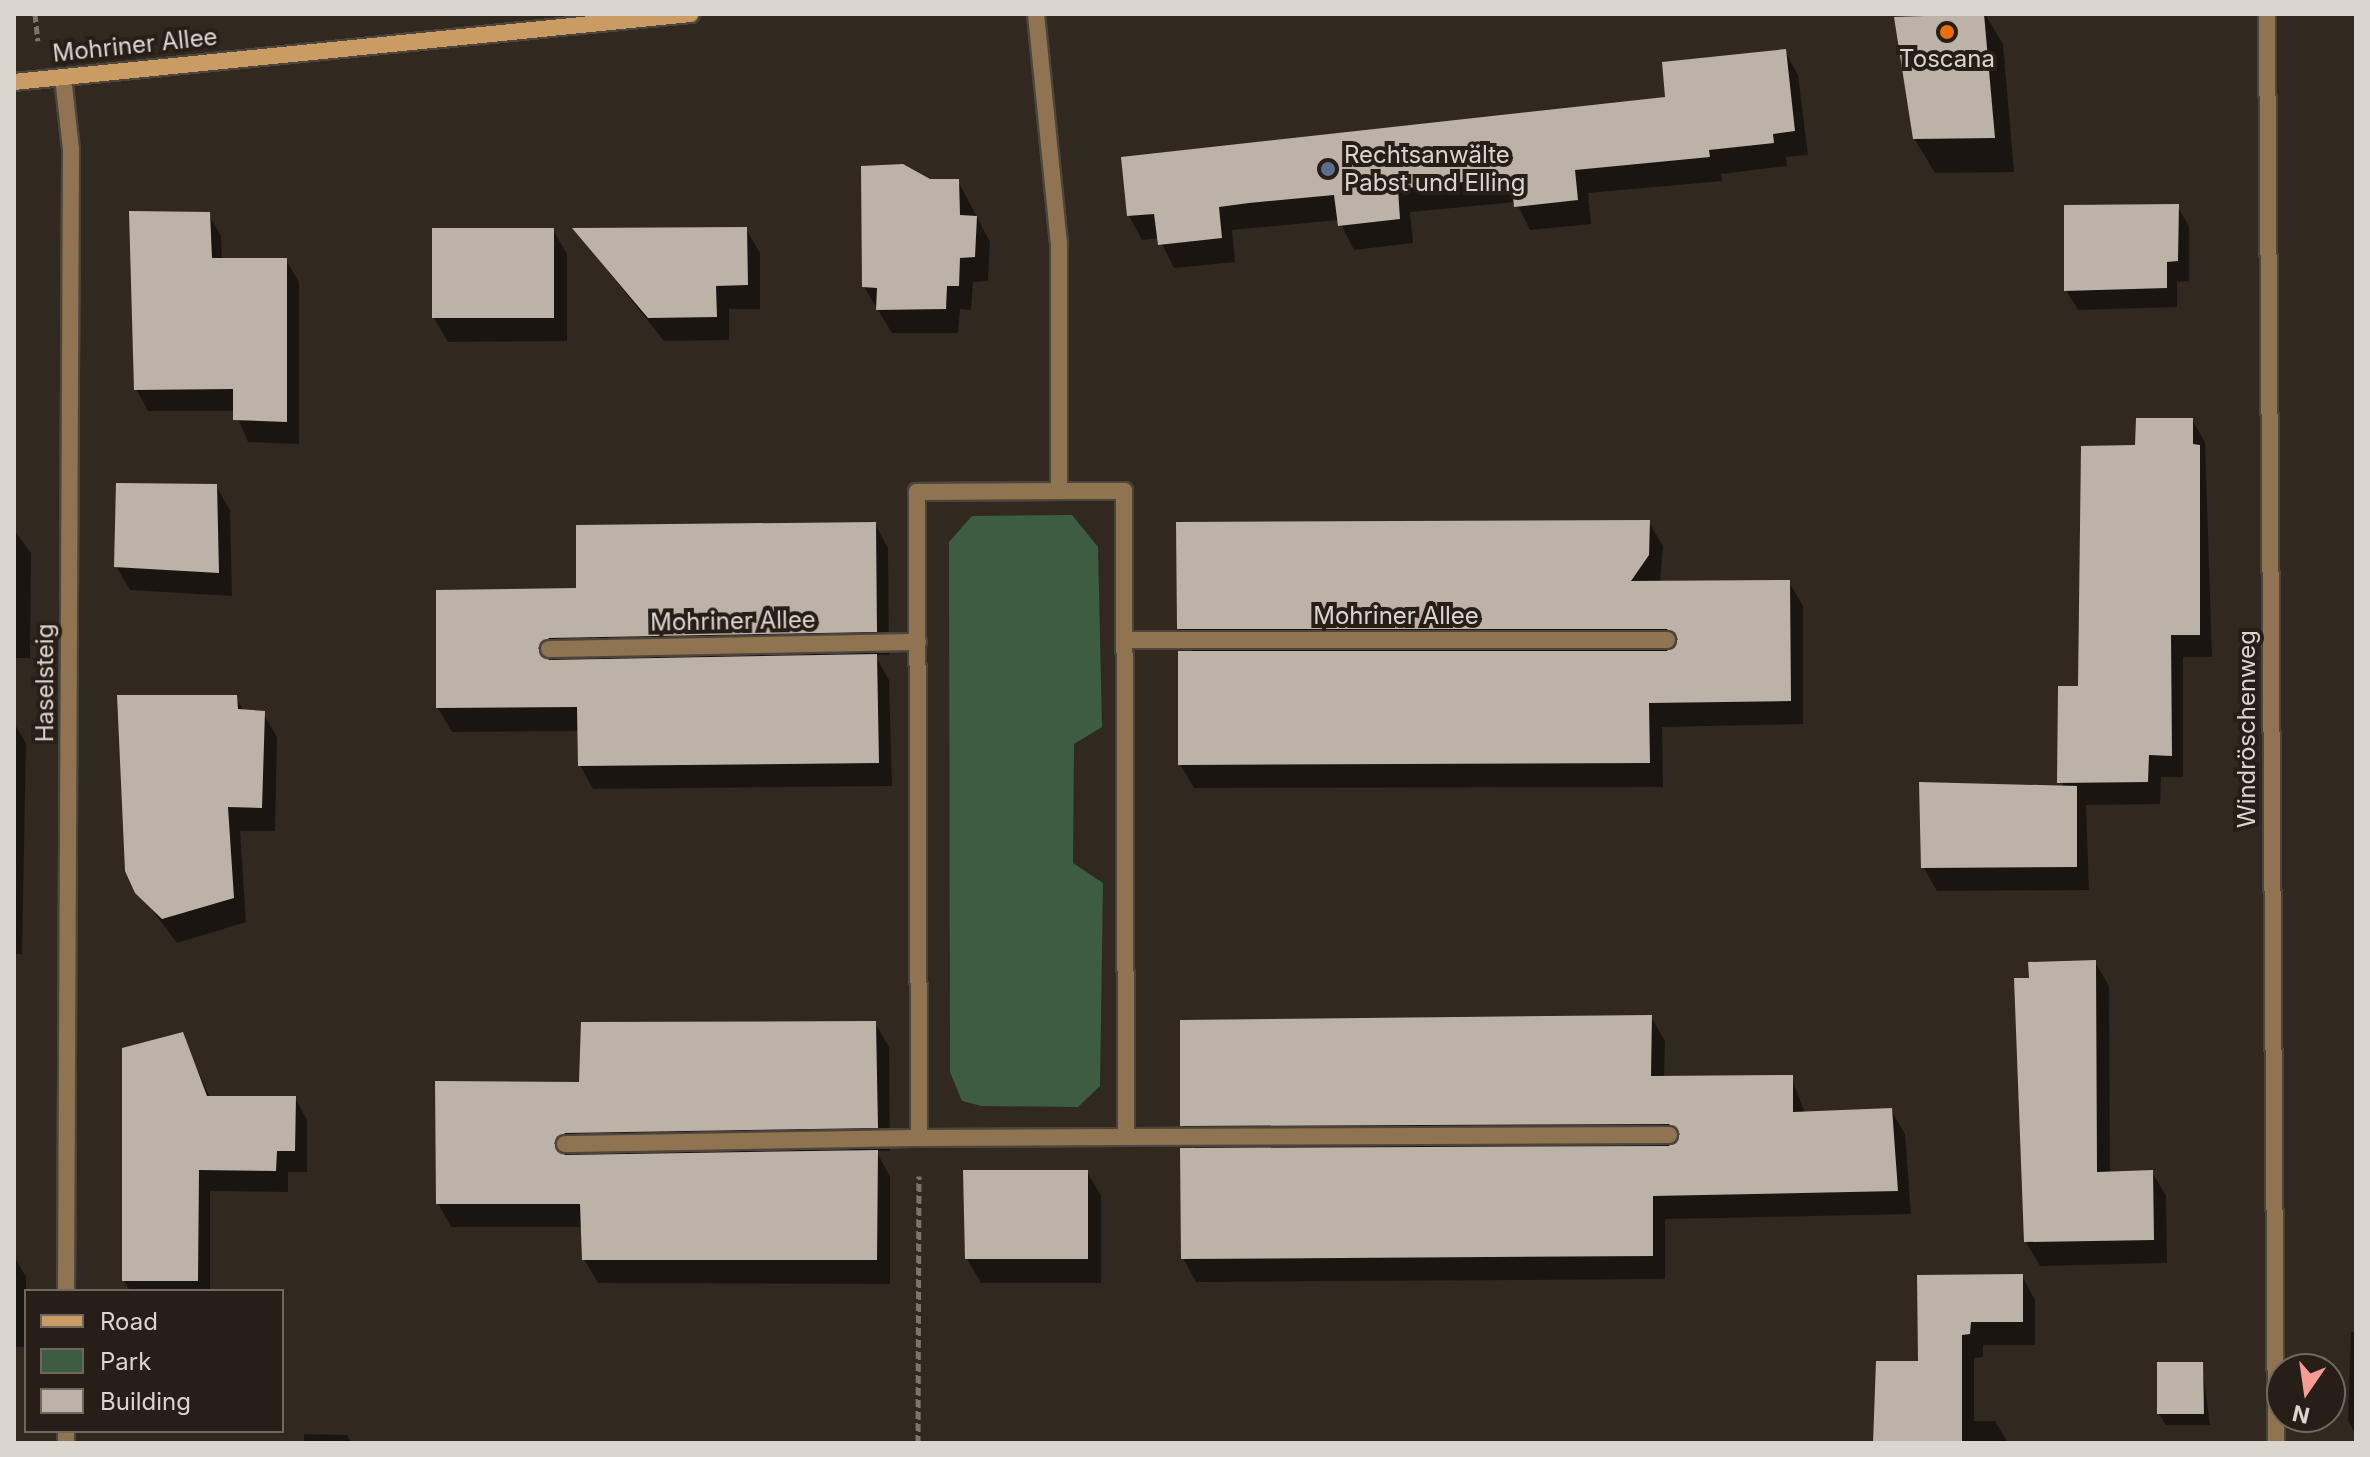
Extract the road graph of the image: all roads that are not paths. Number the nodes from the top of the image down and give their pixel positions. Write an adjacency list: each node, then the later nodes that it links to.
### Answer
1 (691, 14): 4 (main road, Mohriner Allee)
2 (1036, 14): 6 (street)
3 (2267, 14): 16 (street, Windröschenweg)
4 (63, 77): 5 (main road, Mohriner Allee); 15 (street, Haselsteig)
5 (14, 82)
6 (1059, 491): 7 (street); 9 (street)
7 (1124, 640): 8 (street, Mohriner Allee); 12 (street)
8 (1667, 640)
9 (918, 642): 10 (street, Mohriner Allee); 13 (street)
10 (549, 649)
11 (1669, 1135): 12 (street)
12 (1126, 1137): 13 (street)
13 (919, 1138): 14 (street)
14 (565, 1144)
15 (66, 1289)
16 (2276, 1443)

